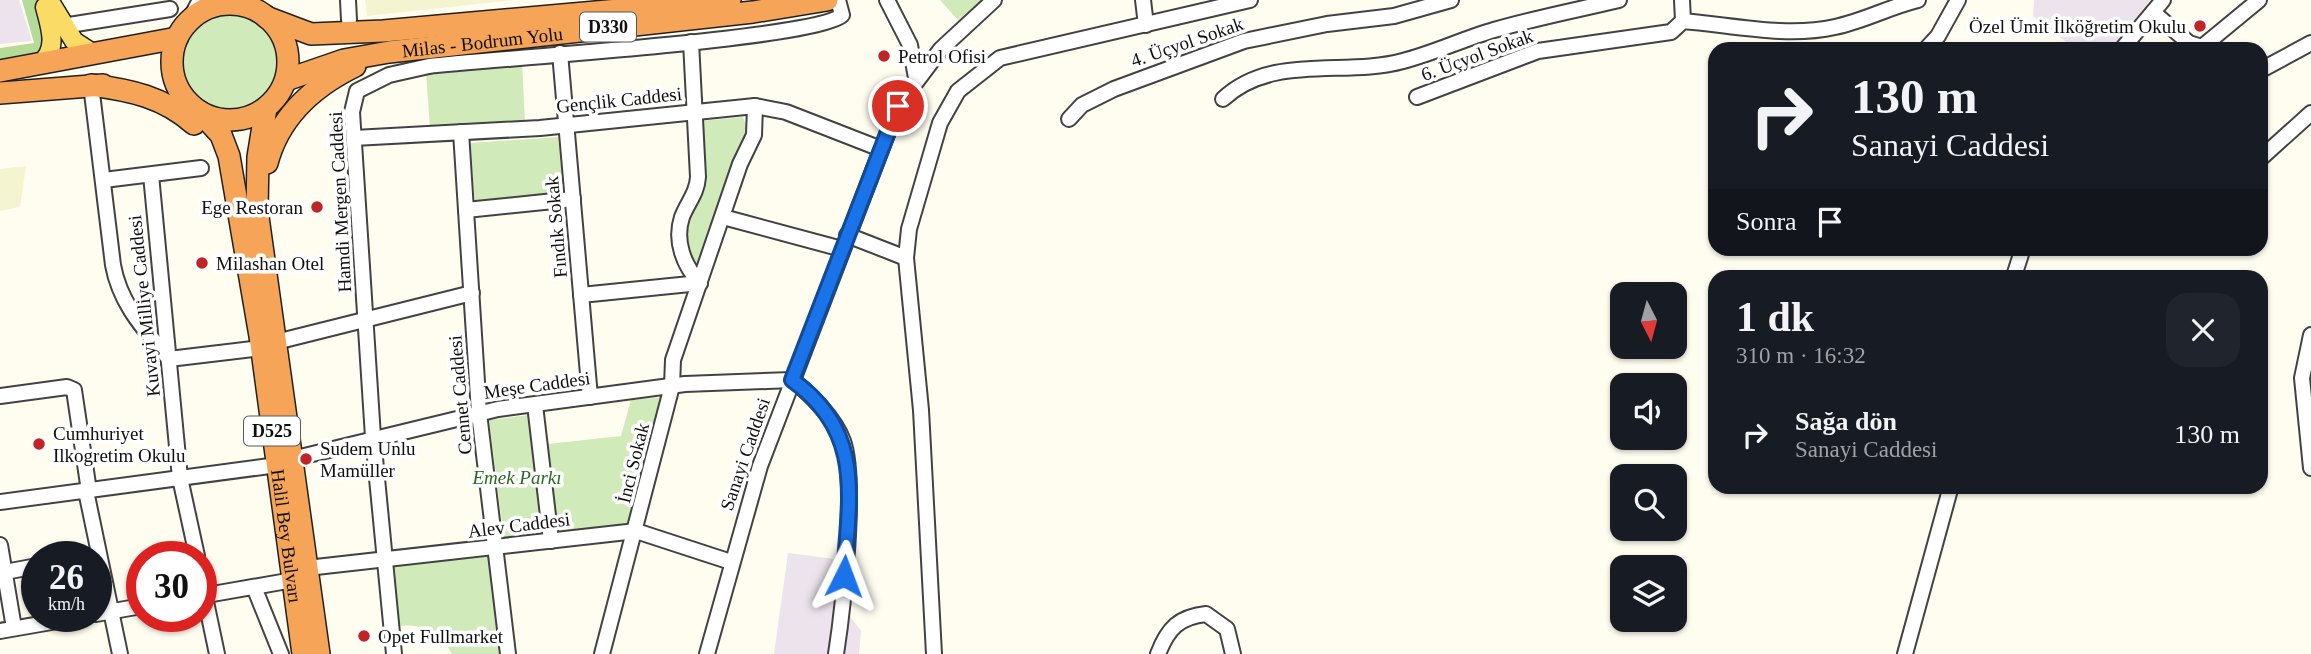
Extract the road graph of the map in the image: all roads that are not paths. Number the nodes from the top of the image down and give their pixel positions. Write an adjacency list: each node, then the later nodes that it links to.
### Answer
1 (46, 0): 25 (main road); 36 (main road)
2 (201, 0): 26 (street)
3 (348, 0): 22 (street)
4 (730, 0): 21 (highway, Milas - Bodrum Yolu / D330)
5 (827, 0): 33 (highway, Milas - Bodrum Yolu / D330)
6 (838, 0): 27 (street, Hamdi Mergen Caddesi)
7 (887, 0): 39 (street)
8 (994, 0): 39 (street, Sanayi Caddesi)
9 (1143, 0): 24 (street)
10 (1250, 0): 24 (street)
11 (1451, 0): 50 (street, 4. Üçyol Sokak)
12 (1619, 0): 44 (street)
13 (1682, 0): 23 (street)
14 (1918, 0): 23 (street, 6. Üçyol Sokak)
15 (1958, 0): 28 (street)
16 (2163, 0): 20 (street)
17 (2259, 0): 31 (street)
18 (230, 2): 21 (highway); 26 (highway)
19 (170, 9): 25 (street)
20 (2153, 12): 29 (street); 30 (street)
21 (266, 17): 40 (highway)
22 (349, 20)
23 (1683, 21): 43 (street, 6. Üçyol Sokak)
24 (1146, 24): 65 (street)
25 (63, 26): 35 (main road)
26 (183, 30): 35 (highway); 46 (highway)
27 (691, 42): 34 (street, Hamdi Mergen Caddesi); 48 (street)
28 (1932, 42)
29 (2128, 42)
30 (2188, 42)
31 (2208, 42)
32 (2311, 43): 37 (street)
33 (389, 52): 40 (highway); 60 (highway)
34 (560, 53): 51 (street, Fındık Sokak); 53 (street, Hamdi Mergen Caddesi)
35 (94, 54): 36 (highway)
36 (40, 64): 38 (highway)
37 (2268, 66)
38 (0, 71)
39 (916, 78): 54 (street, Sanayi Caddesi)
40 (286, 80): 47 (highway)
41 (91, 85): 42 (highway); 46 (highway); 58 (street); 60 (highway)
42 (0, 93)
43 (1417, 97)
44 (1223, 99)
45 (755, 106): 48 (street, Gençlik Caddesi); 54 (street, Gençlik Caddesi); 62 (street, İnci Sokak)
46 (194, 107): 47 (highway); 60 (highway, D525)
47 (266, 108): 60 (highway, D525)
48 (695, 112): 51 (street, Gençlik Caddesi); 66 (street)
49 (2311, 113): 55 (street)
50 (1069, 119)
51 (566, 125): 52 (street, Gençlik Caddesi); 59 (street, Fındık Sokak)
52 (461, 132): 53 (street, Gençlik Caddesi); 61 (street, Cennet Caddesi)
53 (354, 138): 69 (street, Hamdi Mergen Caddesi)
54 (881, 149): 63 (street, Sanayi Caddesi)
55 (2268, 152)
56 (201, 168): 57 (street)
57 (151, 175): 58 (street); 72 (street, Kuvayi Milliye Caddesi)
58 (104, 180): 72 (street)
59 (573, 199): 61 (street); 68 (street, Fındık Sokak)
60 (247, 209): 71 (highway, Halil Bey Bulvarı / D525)
61 (466, 210): 67 (street, Cennet Caddesi)
62 (723, 217): 64 (street); 66 (street, İnci Sokak)
63 (847, 235): 64 (street, Sanayi Caddesi); 65 (street)
64 (842, 249): 73 (street, Sanayi Caddesi)
65 (906, 258): 112 (street)
66 (700, 283): 68 (street); 74 (street, İnci Sokak)
67 (471, 293): 69 (street); 78 (street, Cennet Caddesi)
68 (581, 295): 76 (street, Fındık Sokak)
69 (366, 320): 71 (street); 79 (street, Hamdi Mergen Caddesi)
70 (2311, 335): 81 (street)
71 (269, 345): 72 (street); 80 (highway, Halil Bey Bulvarı / D525)
72 (169, 359): 82 (street, Kuvayi Milliye Caddesi)
73 (792, 380): 74 (street, Meşe Caddesi); 93 (street, Sanayi Caddesi); 111 (street)
74 (672, 386): 76 (street, Meşe Caddesi); 86 (street, İnci Sokak)
75 (0, 396): 83 (street)
76 (590, 397): 77 (street, Meşe Caddesi)
77 (535, 405): 78 (street, Meşe Caddesi); 89 (street)
78 (480, 413): 79 (street, Meşe Caddesi); 91 (street, Cennet Caddesi)
79 (373, 438): 80 (street, Meşe Caddesi); 92 (street, Hamdi Mergen Caddesi)
80 (284, 462): 82 (street, Meşe Caddesi); 96 (highway, Halil Bey Bulvarı / D525)
81 (2311, 468)
82 (180, 478): 83 (street, Meşe Caddesi); 88 (street, Kuvayi Milliye Caddesi)
83 (87, 491): 85 (street, Meşe Caddesi); 87 (street)
84 (1949, 494): 115 (street)
85 (0, 502)
86 (636, 531): 89 (street, Alev Caddesi); 93 (street, Alev Caddesi); 109 (street, İnci Sokak)
87 (95, 541)
88 (194, 541)
89 (551, 541): 91 (street, Alev Caddesi)
90 (0, 545): 95 (street)
91 (495, 547): 92 (street, Alev Caddesi); 108 (street, Cennet Caddesi)
92 (384, 559): 96 (street, Alev Caddesi); 107 (street, Hamdi Mergen Caddesi)
93 (731, 562): 110 (street, Sanayi Caddesi)
94 (21, 569): 95 (street)
95 (5, 572): 99 (street)
96 (300, 574): 97 (street, Alev Caddesi); 105 (highway, Halil Bey Bulvarı / D525); 106 (highway, Halil Bey Bulvarı / D525)
97 (254, 587): 98 (street, Alev Caddesi); 104 (street, Halil Bey Bulvarı)
98 (217, 594)
99 (7, 630)
100 (111, 632): 102 (street)
101 (212, 632): 103 (street)
102 (120, 654)
103 (217, 654)
104 (281, 654)
105 (303, 654)
106 (319, 654)
107 (394, 654)
108 (508, 654)
109 (602, 654)
110 (706, 654)
111 (836, 654)
112 (934, 654)
113 (1158, 654): 114 (street)
114 (1233, 654)
115 (1905, 654)

